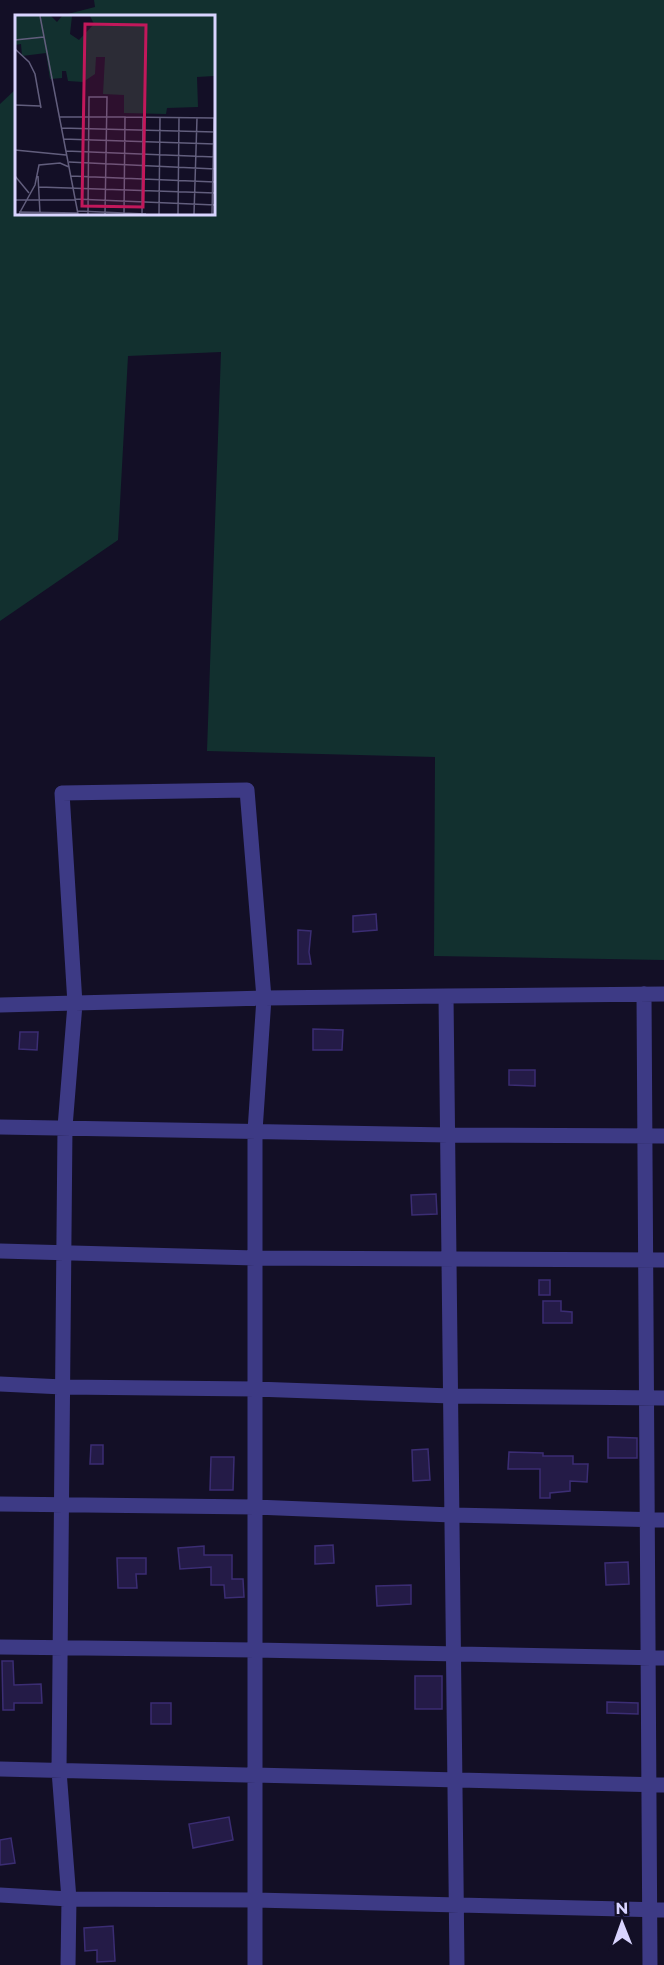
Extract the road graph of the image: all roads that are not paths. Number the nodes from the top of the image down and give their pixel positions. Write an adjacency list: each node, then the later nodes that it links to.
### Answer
1 (644, 994): 2 (street); 3 (street); 11 (street)
2 (664, 994)
3 (446, 996): 4 (street); 10 (street)
4 (264, 998): 5 (street); 5 (street); 9 (street)
5 (75, 1004): 6 (street); 8 (street)
6 (0, 1005)
7 (0, 1127): 8 (street)
8 (65, 1127): 9 (street); 14 (street)
9 (255, 1131): 10 (street); 15 (street)
10 (448, 1135): 11 (street); 16 (street)
11 (645, 1136): 12 (street); 17 (street)
12 (664, 1136)
13 (0, 1251): 14 (street)
14 (64, 1253): 15 (street); 20 (street)
15 (255, 1258): 16 (street); 21 (street)
16 (449, 1259): 17 (street); 22 (street)
17 (645, 1260): 18 (street); 23 (street)
18 (664, 1260)
19 (0, 1384): 20 (street)
20 (63, 1387): 21 (street); 26 (street)
21 (255, 1389): 22 (street); 27 (street)
22 (451, 1396): 23 (street); 28 (street)
23 (646, 1397): 24 (street); 29 (street)
24 (664, 1398)
25 (0, 1504): 26 (street)
26 (61, 1506): 27 (street); 32 (street)
27 (255, 1507): 28 (street); 33 (street)
28 (452, 1515): 29 (street); 34 (street)
29 (647, 1519): 30 (street); 35 (street)
30 (664, 1520)
31 (0, 1647): 32 (street)
32 (60, 1648): 33 (street); 38 (street)
33 (255, 1650): 34 (street); 39 (street)
34 (454, 1654): 35 (street); 40 (street)
35 (648, 1658): 36 (street); 41 (street)
36 (664, 1658)
37 (0, 1769): 38 (street)
38 (59, 1771): 39 (street); 43 (street)
39 (255, 1776): 40 (street); 44 (street)
40 (455, 1782): 41 (street); 45 (street)
41 (657, 1785): 46 (street)
42 (0, 1895): 43 (street)
43 (69, 1899): 44 (street); 47 (street)
44 (255, 1900): 45 (street); 48 (street)
45 (457, 1905): 46 (street); 49 (street)
46 (657, 1910): 50 (street)
47 (68, 1965)
48 (255, 1965)
49 (457, 1965)
50 (650, 1965)

